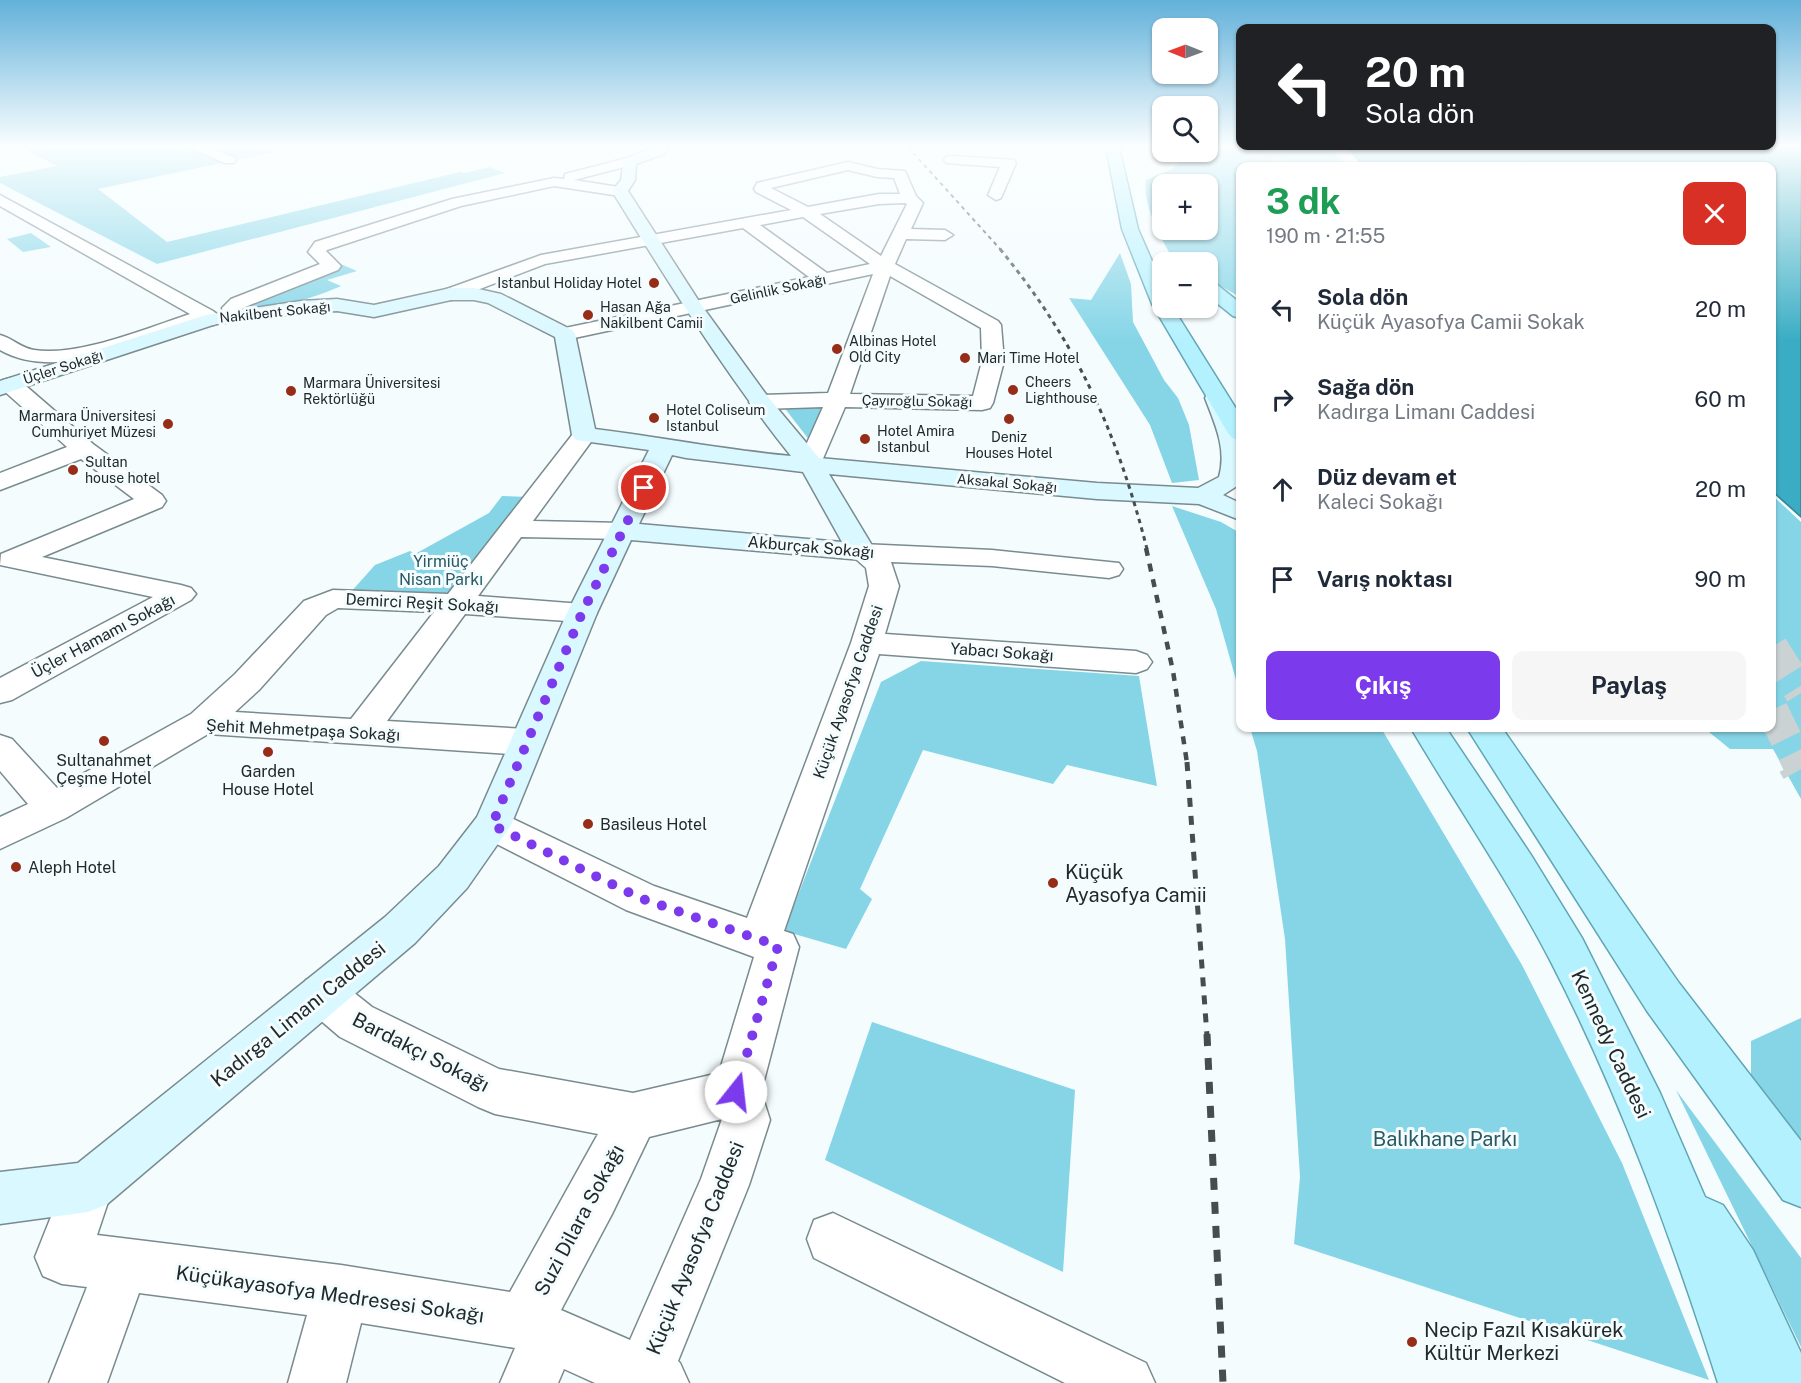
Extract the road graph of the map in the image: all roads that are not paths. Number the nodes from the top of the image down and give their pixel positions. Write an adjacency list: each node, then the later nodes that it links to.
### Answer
1 (21, 212): 19 (street)
2 (428, 212): 18 (street)
3 (633, 212): 10 (main road, Küçük Ayasofya Caddesi)
4 (806, 212): 7 (street); 11 (street)
5 (911, 212): 8 (street)
6 (1126, 212): 13 (main road)
7 (748, 224): 10 (street); 12 (street)
8 (900, 234): 9 (street); 11 (street)
9 (945, 235)
10 (651, 241): 14 (street); 16 (main road, Küçük Ayasofya Caddesi)
11 (885, 266): 12 (street, Gelinlik Sokağı); 26 (street); 26 (street, Çayıroğlu Sokağı)
12 (824, 279): 16 (street, Gelinlik Sokağı)
13 (1152, 280)
14 (451, 294): 18 (main road, Nakilbent Sokağı); 21 (main road, Nakilbent Sokağı)
15 (1218, 296): 17 (main road)
16 (694, 308): 21 (street, Gelinlik Sokağı); 27 (main road, Küçük Ayasofya Caddesi)
17 (1236, 309)
18 (241, 315): 19 (main road, Nakilbent Sokağı)
19 (209, 317): 22 (street); 23 (main road, Nakilbent Sokağı)
20 (1171, 318): 24 (main road)
21 (565, 334): 29 (main road)
22 (0, 341)
23 (127, 346): 25 (main road, Üçler Sokağı)
24 (1210, 383): 28 (main road); 35 (main road)
25 (5, 386): 31 (street)
26 (837, 400): 27 (street, Çayıroğlu Sokağı); 32 (street)
27 (759, 402): 32 (main road, Küçük Ayasofya Caddesi)
28 (1236, 426)
29 (584, 435): 30 (main road, Aksakal Sokağı); 38 (street)
30 (664, 445): 32 (main road, Aksakal Sokağı); 39 (main road, Kadırga Limanı Caddesi)
31 (84, 449): 34 (street); 41 (street, Üçler Hamamı Sokağı)
32 (810, 464): 33 (main road, Aksakal Sokağı); 37 (main road, Küçük Ayasofya Caddesi)
33 (860, 470): 35 (main road, Aksakal Sokağı); 37 (main road)
34 (0, 482)
35 (1203, 496): 36 (main road)
36 (1236, 510)
37 (841, 517): 40 (main road, Küçük Ayasofya Caddesi)
38 (513, 530): 39 (street, Akburçak Sokağı); 43 (street)
39 (624, 531): 40 (main road, Akburçak Sokağı); 44 (main road, Kadırga Limanı Caddesi)
40 (862, 552): 42 (street, Akburçak Sokağı); 45 (street, Küçük Ayasofya Caddesi)
41 (6, 562): 47 (street, Üçler Hamamı Sokağı)
42 (1109, 569)
43 (457, 604): 44 (street, Demirci Reşit Sokağı); 48 (street, Demirci Reşit Sokağı); 49 (street)
44 (582, 613): 52 (main road, Kadırga Limanı Caddesi)
45 (867, 643): 46 (street, Yabacı Sokağı); 57 (street, Küçük Ayasofya Caddesi)
46 (1136, 662)
47 (0, 692)
48 (203, 722): 49 (street, Şehit Mehmetpaşa Sokağı); 54 (street, Şehit Mehmetpaşa Sokağı)
49 (361, 731): 52 (street, Şehit Mehmetpaşa Sokağı)
50 (1430, 732): 62 (main road, Kennedy Caddesi)
51 (1487, 732): 61 (main road)
52 (526, 742): 55 (main road, Kadırga Limanı Caddesi)
53 (0, 748): 54 (street)
54 (53, 808): 56 (street, Şehit Mehmetpaşa Sokağı)
55 (492, 825): 57 (street); 58 (main road, Kadırga Limanı Caddesi)
56 (0, 834)
57 (769, 943): 59 (street, Küçük Ayasofya Caddesi)
58 (322, 994): 60 (street, Bardakçı Sokağı); 64 (main road, Kadırga Limanı Caddesi)
59 (736, 1092): 60 (street, Bardakçı Sokağı); 71 (street, Küçük Ayasofya Caddesi)
60 (633, 1118): 70 (street, Suzi Dilara Sokağı)
61 (1760, 1128): 63 (main road); 66 (main road)
62 (1664, 1155): 75 (main road, Kennedy Caddesi); 76 (main road)
63 (1801, 1182)
64 (88, 1187): 65 (main road); 68 (street, Küçükayasofya Medresesi Sokağı)
65 (0, 1198)
66 (1801, 1199)
67 (833, 1239): 74 (street)
68 (122, 1265): 69 (street, Küçükayasofya Medresesi Sokağı); 72 (street)
69 (340, 1292): 70 (street, Küçükayasofya Medresesi Sokağı); 73 (street)
70 (534, 1346): 71 (street, Küçükayasofya Medresesi Sokağı)
71 (652, 1379)
72 (78, 1383)
73 (317, 1383)
74 (1126, 1383)
75 (1747, 1383)
76 (1785, 1383)

